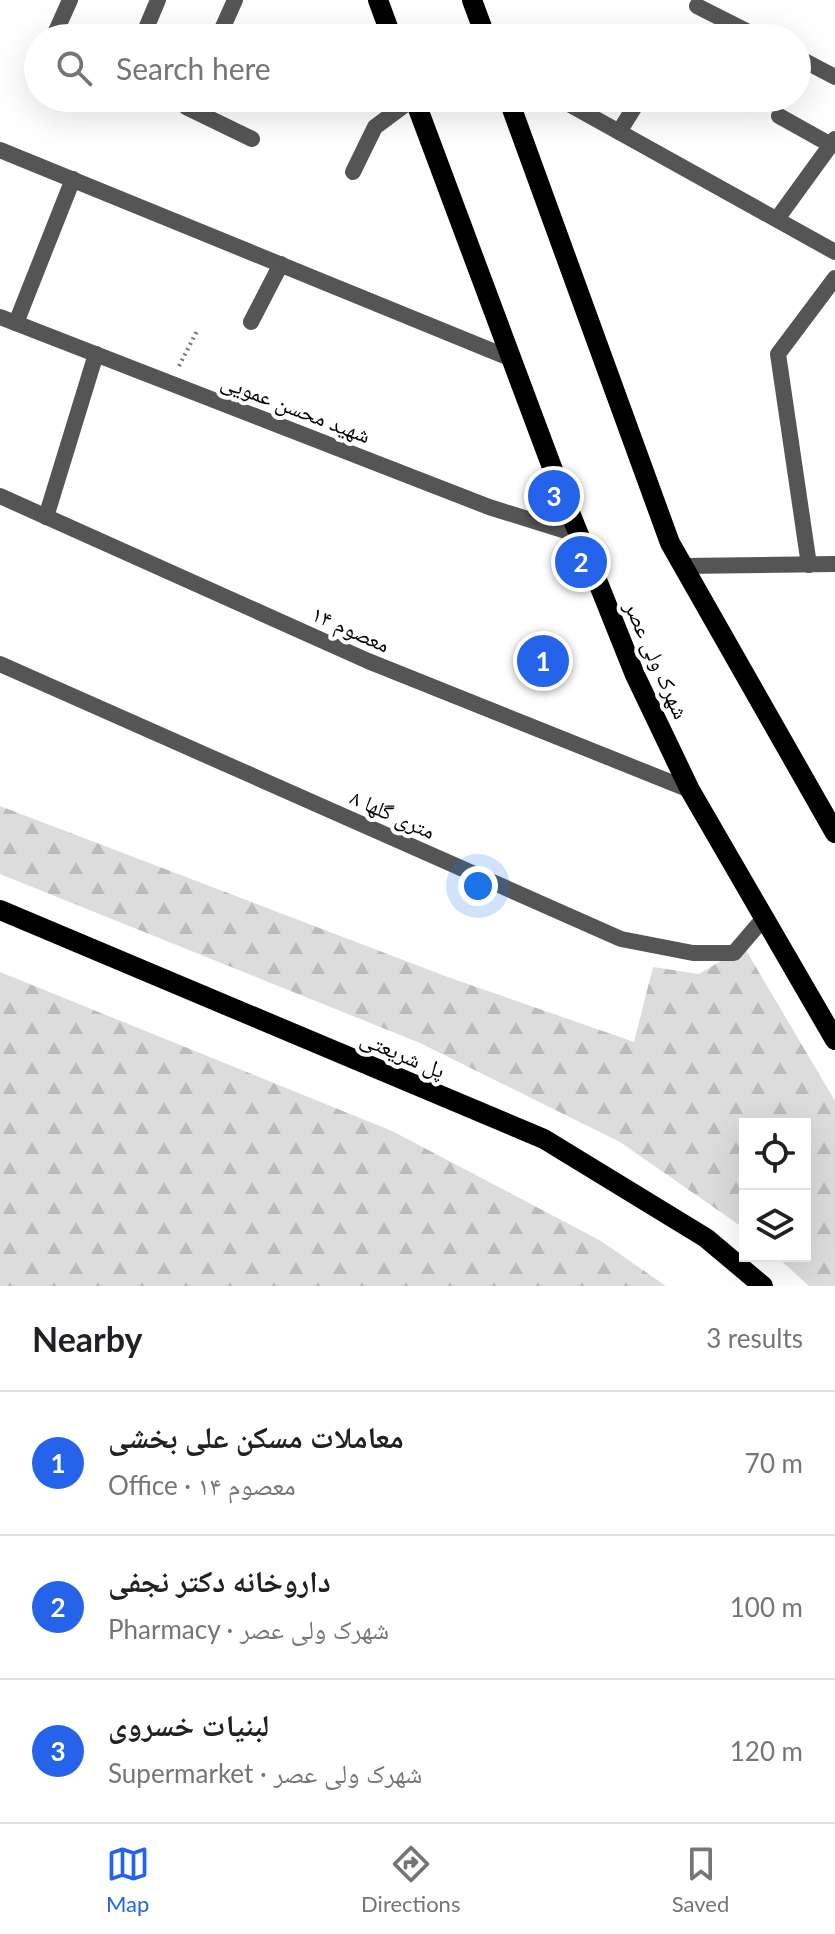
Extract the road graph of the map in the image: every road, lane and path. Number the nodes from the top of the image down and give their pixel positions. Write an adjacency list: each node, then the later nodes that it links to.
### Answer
1 (70, 0): 7 (street)
2 (158, 0): 8 (street)
3 (235, 0): 9 (street)
4 (378, 0): 10 (main road)
5 (472, 0): 11 (main road)
6 (697, 6): 12 (street)
7 (59, 24)
8 (148, 24)
9 (224, 24)
10 (387, 24)
11 (481, 24)
12 (732, 24)
13 (811, 64): 14 (street)
14 (835, 77)
15 (196, 112): 23 (street)
16 (395, 112): 28 (street)
17 (419, 112): 38 (main road, شهرک ولی عصر)
18 (513, 112): 45 (main road)
19 (583, 112): 22 (street)
20 (631, 112): 22 (street)
21 (779, 116): 24 (street)
22 (619, 132): 30 (street)
23 (252, 139)
24 (833, 142): 26 (street)
25 (0, 150): 29 (street)
26 (818, 163): 27 (street); 30 (street)
27 (835, 171)
28 (353, 172)
29 (73, 179): 32 (street); 34 (street)
30 (777, 219): 31 (street)
31 (835, 252)
32 (281, 264): 35 (street); 38 (street)
33 (835, 278): 44 (street)
34 (8, 320): 37 (street, شهید محسن عمویی)
35 (251, 322)
36 (197, 331): 39 (path)
37 (96, 354): 39 (street, شهید محسن عمویی); 41 (street)
38 (512, 359): 42 (main road, شهرک ولی عصر)
39 (171, 383): 42 (street, شهید محسن عمویی)
40 (0, 496): 41 (street, ۱۴ معصوم)
41 (46, 517): 47 (street, ۱۴ معصوم)
42 (579, 535): 47 (main road, شهرک ولی عصر)
43 (835, 564): 44 (street)
44 (809, 565): 45 (street)
45 (683, 566): 48 (main road)
46 (0, 664): 50 (street, ۸ متری گلها)
47 (690, 790): 50 (main road, شهرک ولی عصر)
48 (835, 833)
49 (0, 910): 52 (main road, پل شریعتی)
50 (764, 918): 51 (main road, شهرک ولی عصر)
51 (835, 1040)
52 (763, 1286)

